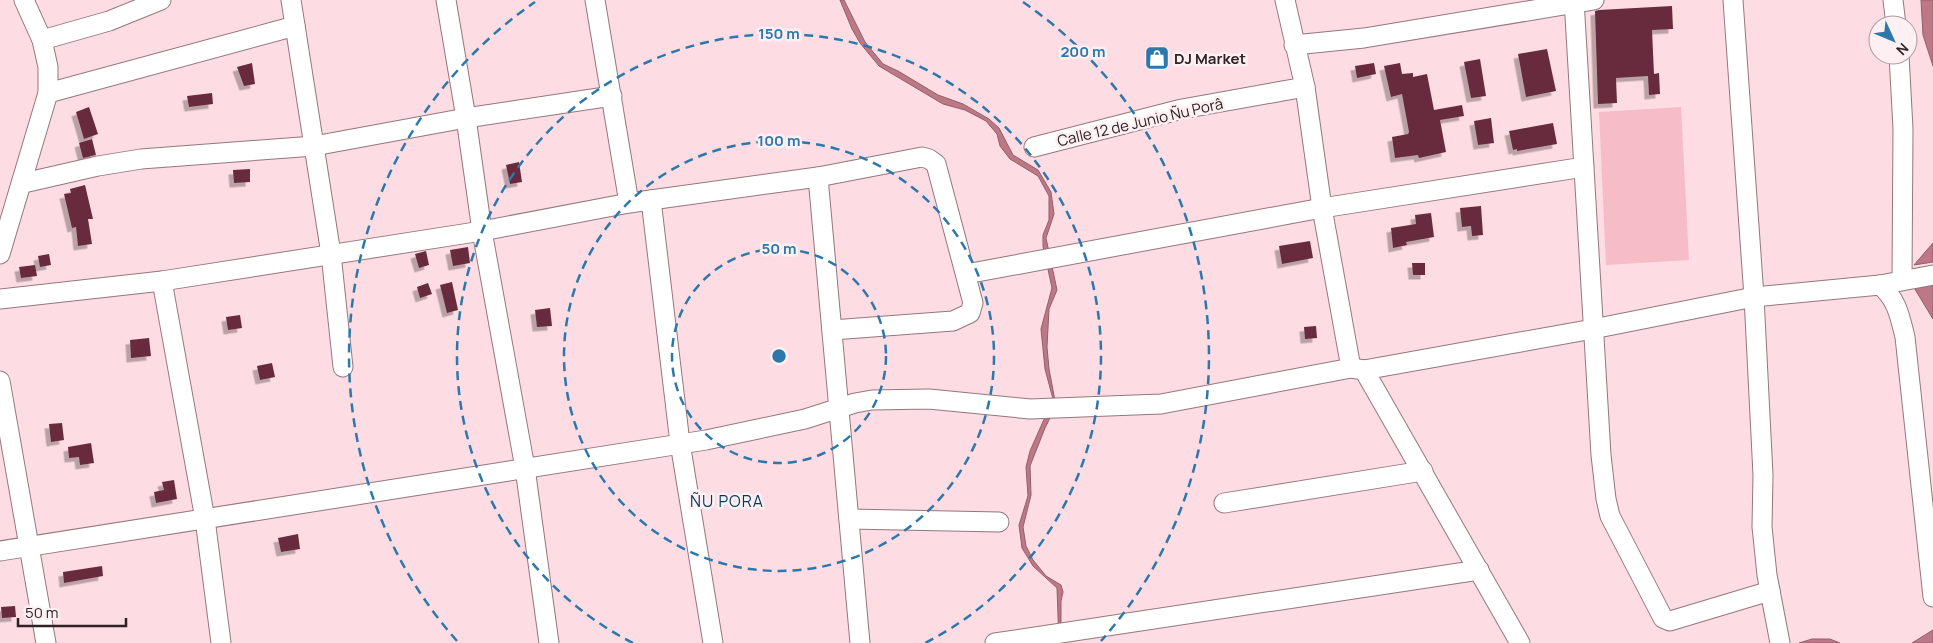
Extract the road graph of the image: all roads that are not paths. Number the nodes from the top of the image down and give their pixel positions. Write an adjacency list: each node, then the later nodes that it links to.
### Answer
1 (24, 0): 12 (street)
2 (161, 0): 12 (street)
3 (291, 0): 11 (street)
4 (446, 0): 18 (street)
5 (595, 0): 17 (street)
6 (1285, 0): 13 (street)
7 (1733, 0): 35 (street)
8 (1893, 0): 10 (street)
9 (1581, 1): 13 (street); 21 (street)
10 (1895, 15)
11 (294, 26): 16 (street); 19 (street)
12 (42, 40): 16 (street)
13 (1294, 45): 15 (street)
14 (1900, 65): 32 (street)
15 (1305, 87): 20 (street, Calle 12 de Junio Ñu Porâ); 26 (street)
16 (48, 93): 23 (street)
17 (612, 96): 18 (street); 25 (street)
18 (466, 118): 19 (street); 27 (street)
19 (314, 146): 23 (street); 29 (street)
20 (1034, 147)
21 (1584, 167): 26 (street); 37 (street)
22 (818, 177): 24 (street); 30 (street); 38 (street)
23 (22, 181): 28 (street)
24 (651, 200): 25 (street); 43 (street)
25 (630, 203): 27 (street)
26 (1322, 208): 30 (street); 40 (street)
27 (482, 230): 29 (street); 44 (street)
28 (0, 254)
29 (331, 254): 33 (street); 39 (street)
30 (966, 274): 38 (street)
31 (1928, 276): 32 (street)
32 (1902, 280): 34 (street)
33 (162, 281): 36 (street); 47 (street)
34 (1880, 285): 35 (street); 54 (street)
35 (1754, 297): 37 (street); 53 (street)
36 (0, 299)
37 (1593, 329): 40 (street); 53 (street)
38 (832, 330): 42 (street)
39 (343, 367)
40 (1358, 369): 42 (street); 45 (street)
41 (0, 381): 50 (street)
42 (839, 407): 43 (street); 48 (street)
43 (680, 443): 44 (street); 58 (street)
44 (525, 468): 47 (street); 57 (street)
45 (1423, 471): 46 (street); 52 (street)
46 (1224, 503)
47 (205, 519): 50 (street); 56 (street)
48 (849, 519): 49 (street); 59 (street)
49 (999, 522)
50 (28, 547): 51 (street); 55 (street)
51 (0, 551)
52 (1479, 570): 60 (street); 61 (street)
53 (1770, 591): 62 (street)
54 (1933, 596)
55 (46, 643)
56 (221, 643)
57 (549, 643)
58 (713, 643)
59 (860, 643)
60 (995, 643)
61 (1520, 643)
62 (1780, 643)

